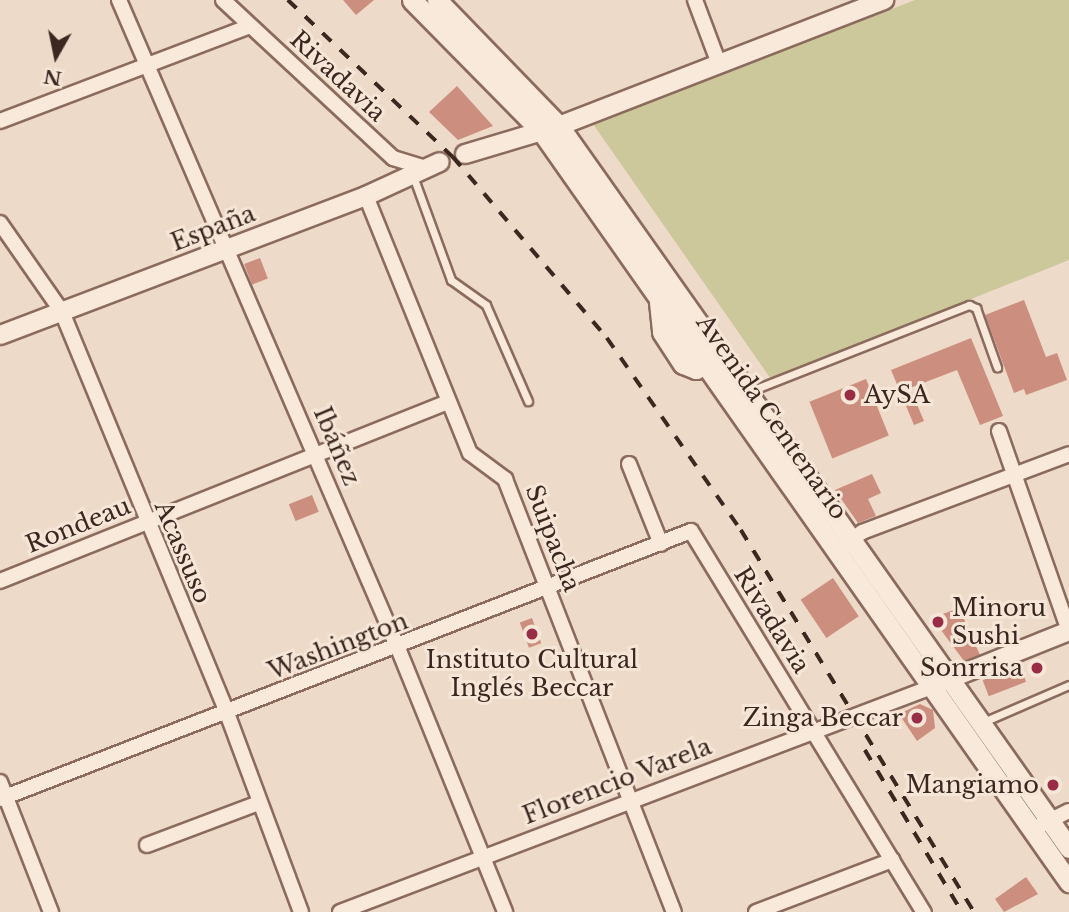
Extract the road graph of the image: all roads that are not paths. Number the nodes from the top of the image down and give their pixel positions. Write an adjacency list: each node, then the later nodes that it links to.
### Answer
1 (119, 0): 8 (street, Ibáñez)
2 (223, 0): 7 (street, Rivadavia)
3 (412, 0): 6 (main road, Avenida Centenario)
4 (695, 0): 9 (street)
5 (884, 0): 9 (street)
6 (443, 7): 11 (main road, Avenida Centenario)
7 (250, 26): 8 (street); 13 (street, Rivadavia)
8 (149, 61): 10 (street); 19 (street, Ibáñez)
9 (719, 64): 11 (street)
10 (0, 121)
11 (550, 129): 12 (street); 22 (main road, Avenida Centenario); 22 (main road, Avenida Centenario)
12 (465, 154)
13 (393, 158): 15 (street, Rivadavia); 16 (street)
14 (440, 162): 15 (street, España)
15 (418, 170): 16 (street, España); 25 (lane)
16 (389, 183): 17 (street, España)
17 (366, 197): 19 (street, España); 26 (street, Suipacha)
18 (0, 223): 20 (street, Acassuso)
19 (228, 248): 20 (street, España); 28 (street, Ibáñez)
20 (62, 312): 21 (street, España); 32 (street, Acassuso)
21 (0, 335)
22 (711, 358): 24 (main road, Avenida Centenario); 35 (main road, Avenida Centenario)
23 (998, 367): 24 (lane)
24 (747, 393): 35 (main road, Avenida Centenario)
25 (528, 401)
26 (447, 402): 28 (street, Rondeau); 37 (street, Suipacha)
27 (999, 431): 31 (street)
28 (316, 454): 32 (street, Rondeau); 39 (street, Ibáñez)
29 (1069, 454): 31 (street)
30 (629, 464): 34 (street)
31 (1014, 475): 35 (street); 38 (street)
32 (145, 522): 36 (street, Rondeau); 42 (street, Acassuso)
33 (691, 531): 34 (street, Washington); 44 (street, Rivadavia)
34 (661, 544): 37 (street, Washington)
35 (844, 545): 40 (main road, Avenida Centenario)
36 (0, 581)
37 (548, 590): 39 (street, Washington); 48 (street, Suipacha)
38 (1069, 631): 40 (street)
39 (398, 648): 42 (street, Washington); 53 (street, Ibáñez)
40 (942, 683): 43 (main road, Avenida Centenario); 44 (street, Florencio Varela); 50 (main road, Avenida Centenario)
41 (1068, 687): 43 (lane)
42 (227, 713): 46 (street, Washington); 47 (street, Acassuso)
43 (981, 723): 50 (main road, Avenida Centenario)
44 (815, 733): 48 (street, Florencio Varela); 54 (street, Rivadavia)
45 (0, 782): 46 (street)
46 (3, 798): 56 (street)
47 (259, 803): 51 (street); 57 (street, Acassuso)
48 (628, 803): 53 (street, Florencio Varela); 60 (street, Suipacha)
49 (1069, 811): 50 (street)
50 (1041, 824): 52 (main road, Avenida Centenario); 55 (main road, Avenida Centenario)
51 (147, 845)
52 (1069, 848)
53 (484, 857): 58 (street, Florencio Varela); 59 (street, Ibáñez)
54 (892, 860): 61 (street); 62 (street, Rivadavia)
55 (1069, 882)
56 (51, 912)
57 (301, 912)
58 (340, 912)
59 (505, 912)
60 (674, 912)
61 (757, 912)
62 (924, 912)

